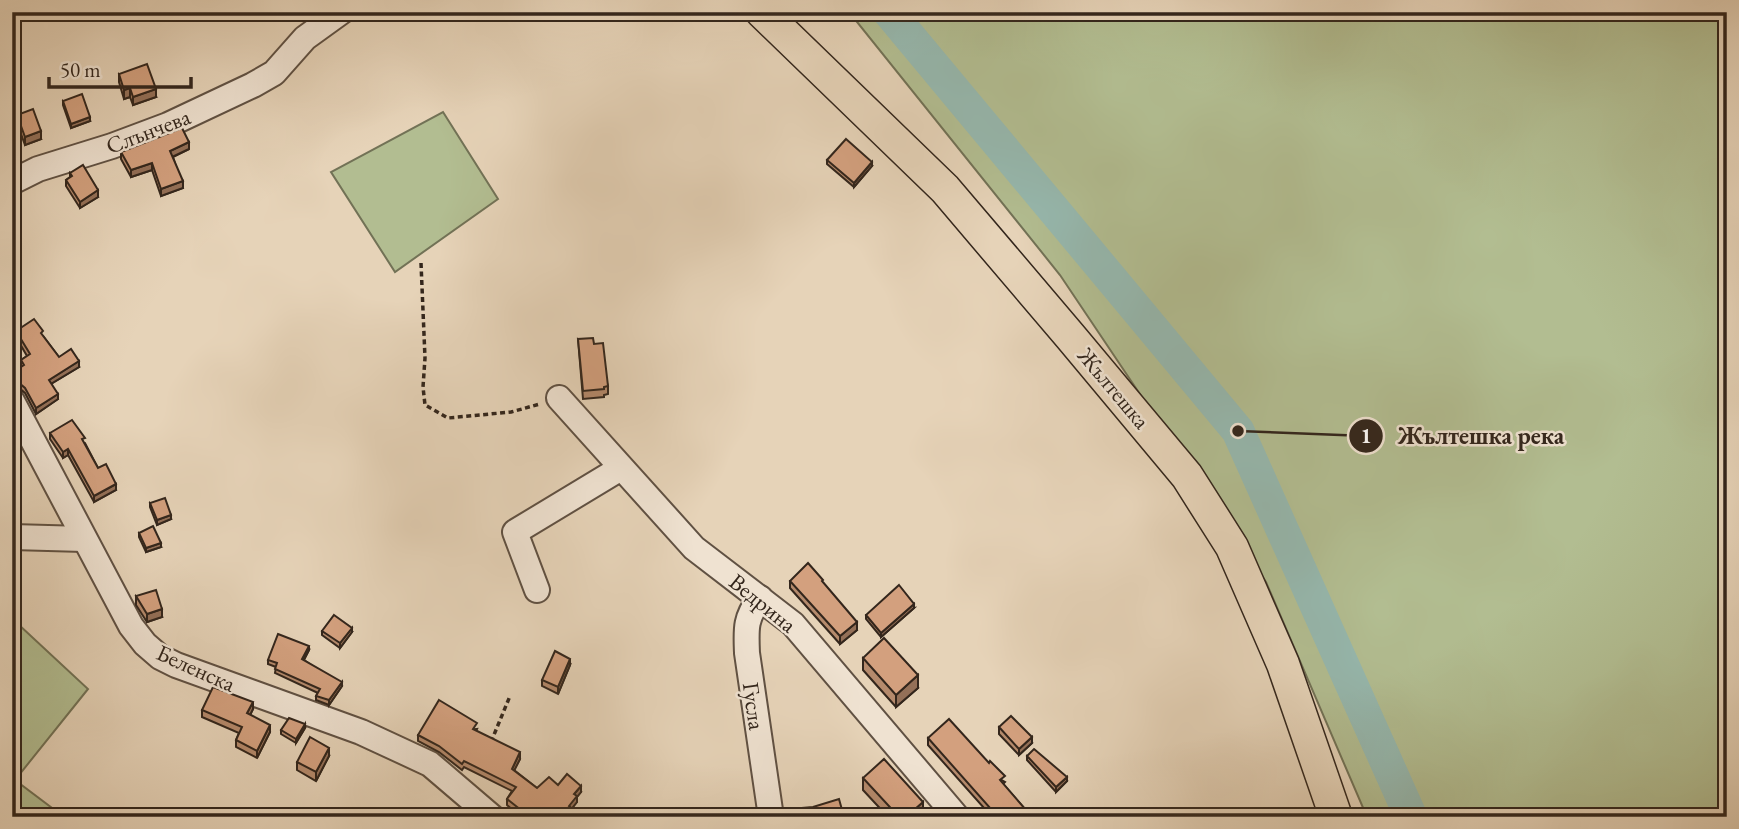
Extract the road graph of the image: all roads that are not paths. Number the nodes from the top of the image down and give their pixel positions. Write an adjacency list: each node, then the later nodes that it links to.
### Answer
1 (341, 12): 3 (street, Слънчева)
2 (772, 22): 14 (main road, Жълтешка)
3 (12, 182)
4 (559, 398): 6 (street, Ведрина)
5 (12, 401): 8 (street, Беленска)
6 (621, 468): 9 (street); 10 (street, Ведрина)
7 (12, 537): 8 (street)
8 (83, 538): 11 (street, Беленска)
9 (537, 590)
10 (760, 598): 12 (street, Гусла); 13 (street, Ведрина)
11 (492, 817)
12 (771, 817)
13 (957, 817)
14 (1336, 817)

